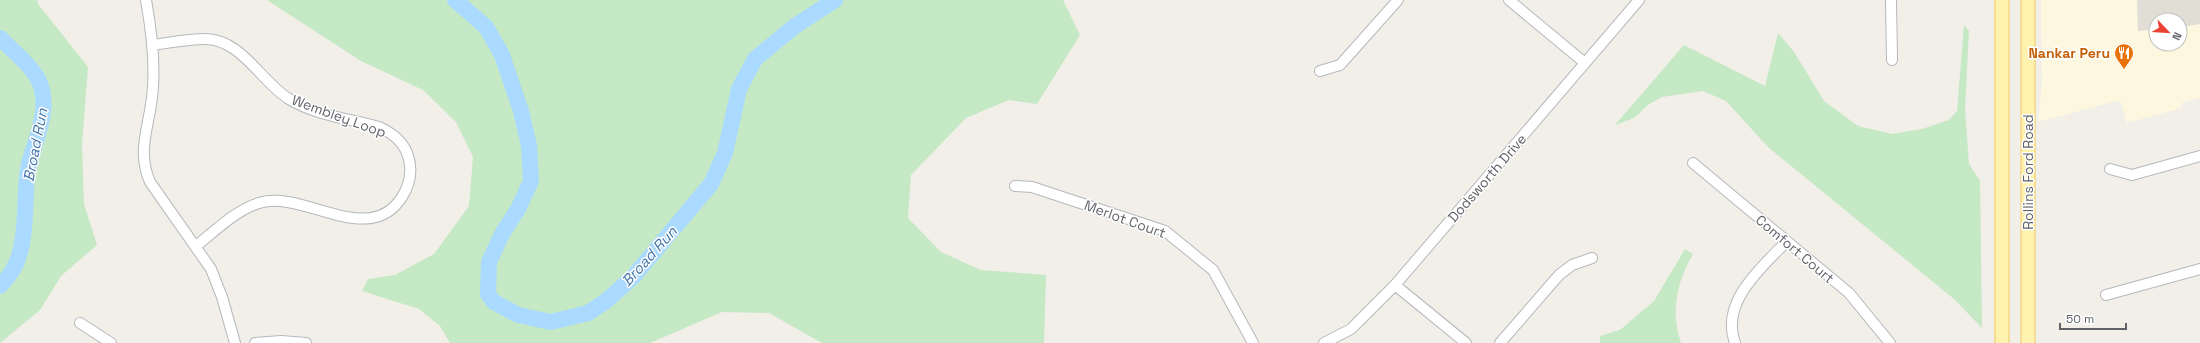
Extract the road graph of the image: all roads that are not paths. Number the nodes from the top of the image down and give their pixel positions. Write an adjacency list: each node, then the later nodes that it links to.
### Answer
1 (146, 0): 8 (street)
2 (1398, 0): 11 (street)
3 (1509, 0): 10 (street)
4 (1639, 0): 10 (street, Dodsworth Drive)
5 (1891, 0): 9 (street)
6 (2002, 0): 33 (main road, Rollins Ford Road)
7 (2028, 0): 34 (main road, Rollins Ford Road)
8 (152, 45): 17 (street); 17 (street, Wembley Loop)
9 (1892, 60)
10 (1585, 63): 20 (street, Dodsworth Drive)
11 (1320, 71)
12 (2200, 156): 14 (street)
13 (1693, 163): 16 (street, Comfort Court)
14 (2110, 169)
15 (1015, 186): 27 (street, Merlot Court)
16 (1786, 242): 31 (street); 32 (street, Comfort Court)
17 (196, 246): 24 (street)
18 (1592, 258): 30 (street)
19 (2200, 269): 21 (street)
20 (1394, 285): 28 (street, Dodsworth Drive); 29 (street)
21 (2106, 295)
22 (80, 323): 23 (street)
23 (111, 343)
24 (235, 343)
25 (255, 343): 26 (street)
26 (306, 343)
27 (1253, 343)
28 (1324, 343)
29 (1466, 343)
30 (1500, 343)
31 (1735, 343)
32 (1890, 343)
33 (2002, 343)
34 (2028, 343)

